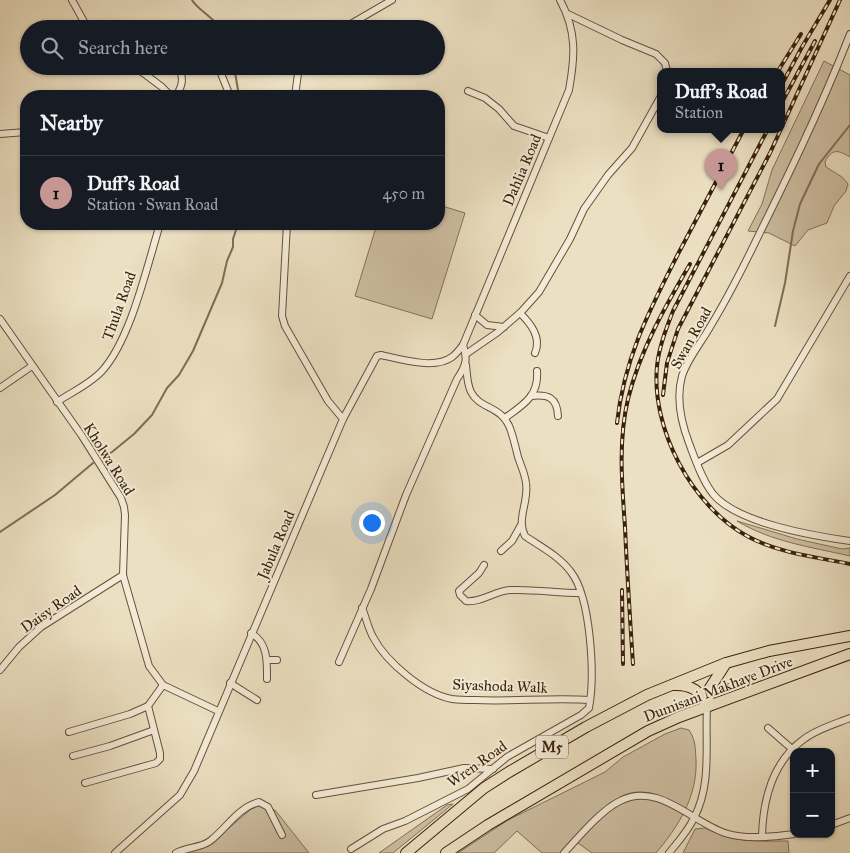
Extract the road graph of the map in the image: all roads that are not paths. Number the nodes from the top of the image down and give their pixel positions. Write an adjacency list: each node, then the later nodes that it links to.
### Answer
1 (72, 0): 5 (street)
2 (392, 0): 6 (street)
3 (560, 0): 4 (street, Dahlia Road)
4 (568, 14): 8 (street); 21 (street, Dahlia Road)
5 (83, 20)
6 (358, 20)
7 (850, 34): 41 (street, Swan Road)
8 (666, 68)
9 (146, 75): 13 (street)
10 (181, 75): 14 (street)
11 (222, 75): 15 (street)
12 (296, 75): 16 (street)
13 (165, 90)
14 (179, 90)
15 (228, 90)
16 (295, 90)
17 (468, 91): 21 (street)
18 (657, 103): 25 (street)
19 (20, 132): 20 (street)
20 (0, 134)
21 (549, 138): 26 (street, Dahlia Road)
22 (158, 230): 37 (street, Thula Road)
23 (288, 230): 40 (street)
24 (850, 276): 41 (street)
25 (520, 313): 28 (street); 30 (street)
26 (475, 315): 28 (street); 29 (street, Dahlia Road)
27 (0, 319): 33 (street, Kholwa Road)
28 (504, 327): 31 (street)
29 (463, 345): 31 (street); 40 (street, Dahlia Road)
30 (535, 353)
31 (466, 354): 32 (street)
32 (466, 365): 39 (street); 48 (street)
33 (32, 366): 35 (street); 37 (street, Kholwa Road)
34 (537, 371): 36 (street)
35 (0, 388)
36 (531, 396): 38 (street); 39 (street)
37 (57, 402): 46 (street, Kholwa Road)
38 (558, 416)
39 (506, 418): 42 (street)
40 (343, 419): 49 (street, Jabula Road)
41 (697, 463): 43 (street, Swan Road)
42 (521, 525): 44 (street); 47 (street)
43 (850, 541)
44 (502, 551)
45 (484, 565): 47 (street)
46 (123, 575): 56 (street, Daisy Road); 59 (street, Kholwa Road)
47 (580, 593): 62 (street)
48 (362, 608): 54 (street); 62 (street, Siyashoda Walk)
49 (252, 633): 52 (street); 58 (street, Jabula Road)
50 (850, 636): 55 (main road, Dumisani Makhaye Drive / M5)
51 (850, 654): 64 (main road, Dumisani Makhaye Drive / M5)
52 (267, 660): 53 (street); 57 (street)
53 (277, 660)
54 (339, 662)
55 (726, 663): 60 (main road, Dumisani Makhaye Drive / M5); 64 (main road)
56 (0, 670)
57 (268, 678)
58 (230, 684): 61 (street); 65 (street, Jabula Road)
59 (163, 685): 63 (street); 65 (street, Kholwa Road)
60 (670, 685): 64 (main road); 86 (main road, Dumisani Makhaye Drive / M5)
61 (257, 700)
62 (590, 700): 74 (street, Wren Road)
63 (148, 706): 68 (street); 69 (street)
64 (707, 707): 77 (street); 87 (main road, Dumisani Makhaye Drive / M5)
65 (218, 711): 84 (street, Jabula Road)
66 (850, 718): 71 (street)
67 (768, 728): 70 (street)
68 (154, 730): 73 (street); 75 (street)
69 (70, 732)
70 (791, 748)
71 (793, 748)
72 (790, 752): 82 (street)
73 (73, 756)
74 (492, 769): 76 (street); 83 (street, Wren Road)
75 (85, 783)
76 (316, 795)
77 (694, 818): 82 (street); 88 (street); 89 (street)
78 (850, 818): 79 (street)
79 (835, 824)
80 (790, 834): 82 (street)
81 (282, 835): 85 (street)
82 (762, 836)
83 (350, 849)
84 (115, 853)
85 (176, 853)
86 (406, 853)
87 (446, 853)
88 (564, 853)
89 (669, 853)

